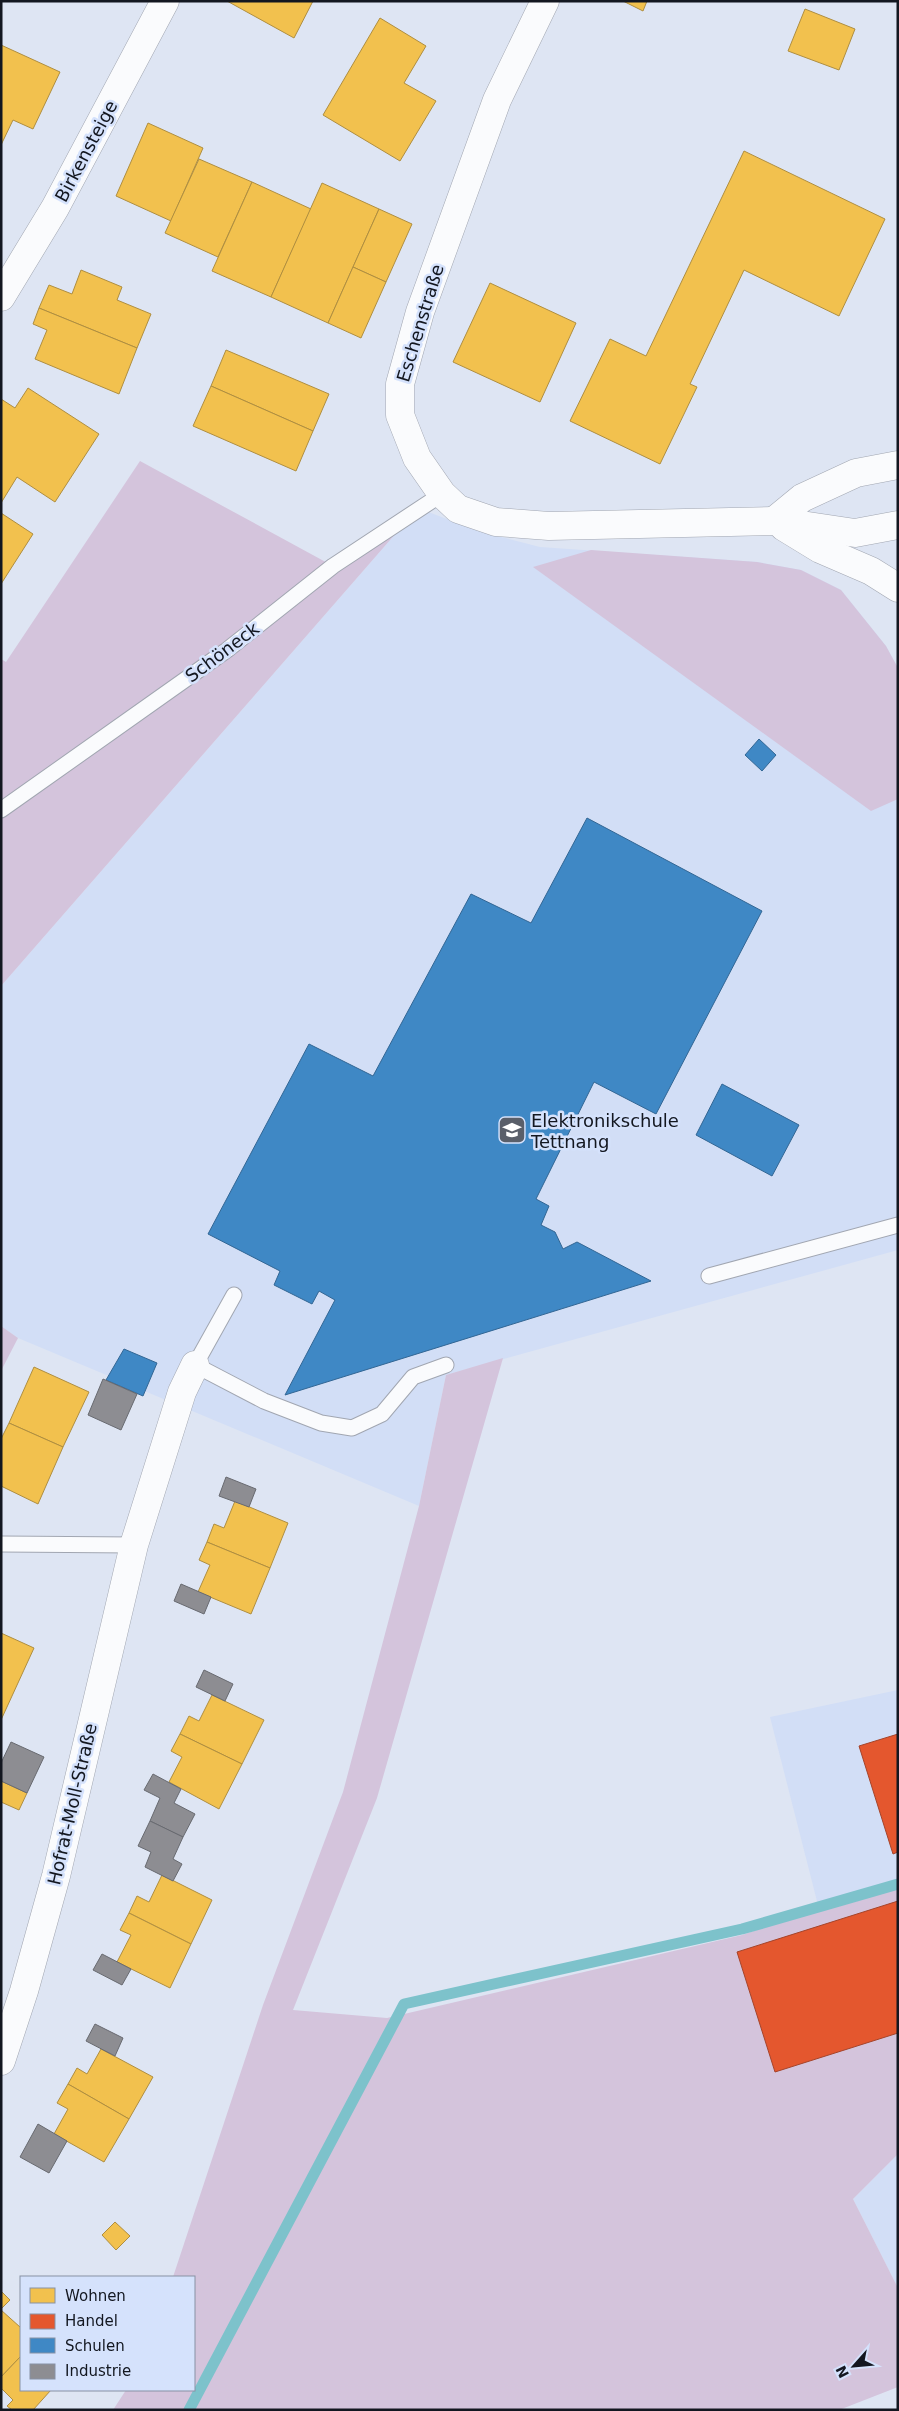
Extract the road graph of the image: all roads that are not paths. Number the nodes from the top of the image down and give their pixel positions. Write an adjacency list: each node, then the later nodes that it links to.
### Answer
1 (165, 1): 3 (street, Birkensteige)
2 (545, 1): 5 (street, Eschenstraße)
3 (1, 297)
4 (898, 466): 6 (street)
5 (442, 494): 6 (street, Eschenstraße); 9 (lane, Schöneck)
6 (774, 521): 7 (street, Eschenstraße); 8 (street)
7 (898, 525)
8 (898, 588)
9 (1, 810)
10 (898, 1225): 11 (lane)
11 (709, 1276)
12 (234, 1295): 14 (lane)
13 (446, 1364): 14 (lane)
14 (195, 1365): 16 (street, Hofrat-Moll-Straße)
15 (1, 1544): 16 (lane)
16 (134, 1545): 17 (street, Hofrat-Moll-Straße)
17 (1, 2061)

